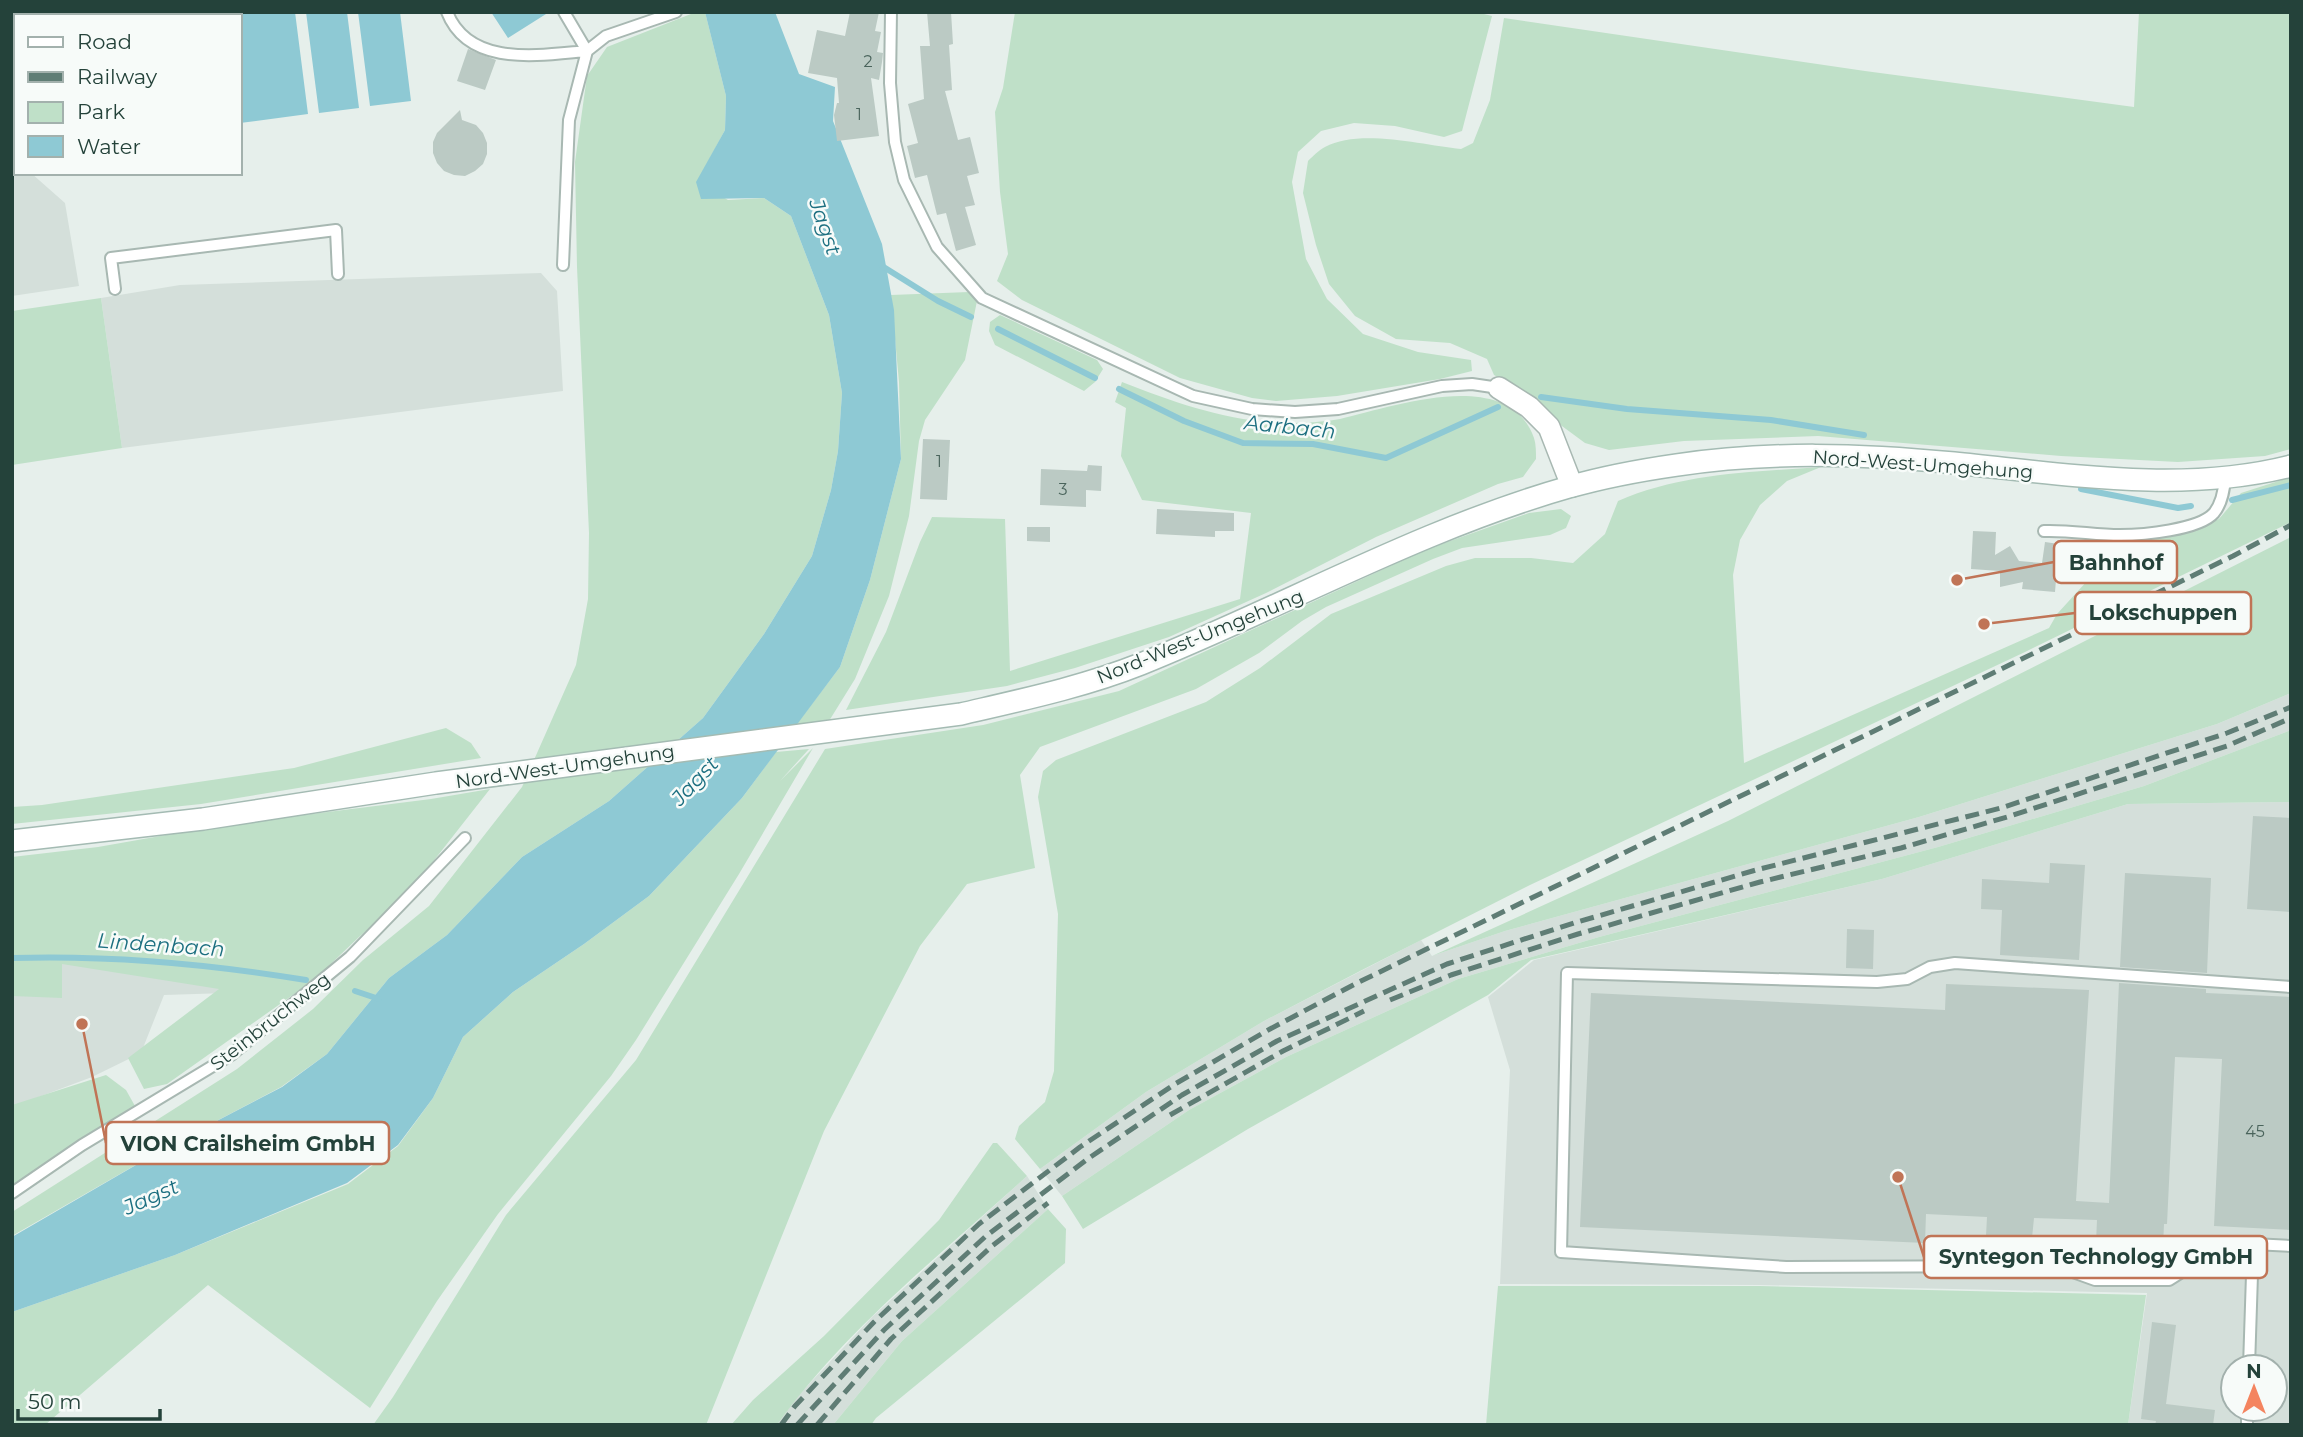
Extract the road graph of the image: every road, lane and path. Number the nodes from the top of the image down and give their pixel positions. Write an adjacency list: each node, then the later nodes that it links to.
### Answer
1 (447, 12): 5 (lane)
2 (564, 12): 5 (lane)
3 (677, 12): 5 (lane)
4 (891, 12): 9 (lane)
5 (587, 51): 6 (lane)
6 (563, 265)
7 (338, 274): 8 (lane)
8 (115, 289)
9 (1499, 388): 12 (main road)
10 (2291, 466): 11 (main road, Nord-West-Umgehung)
11 (2225, 478): 12 (main road, Nord-West-Umgehung); 13 (lane)
12 (1572, 486): 15 (main road, Nord-West-Umgehung)
13 (2044, 531)
14 (465, 838): 17 (lane, Steinbruchweg)
15 (12, 841)
16 (2291, 987): 18 (lane)
17 (12, 1194)
18 (2253, 1244): 19 (lane); 20 (lane)
19 (2291, 1246)
20 (2249, 1353)

